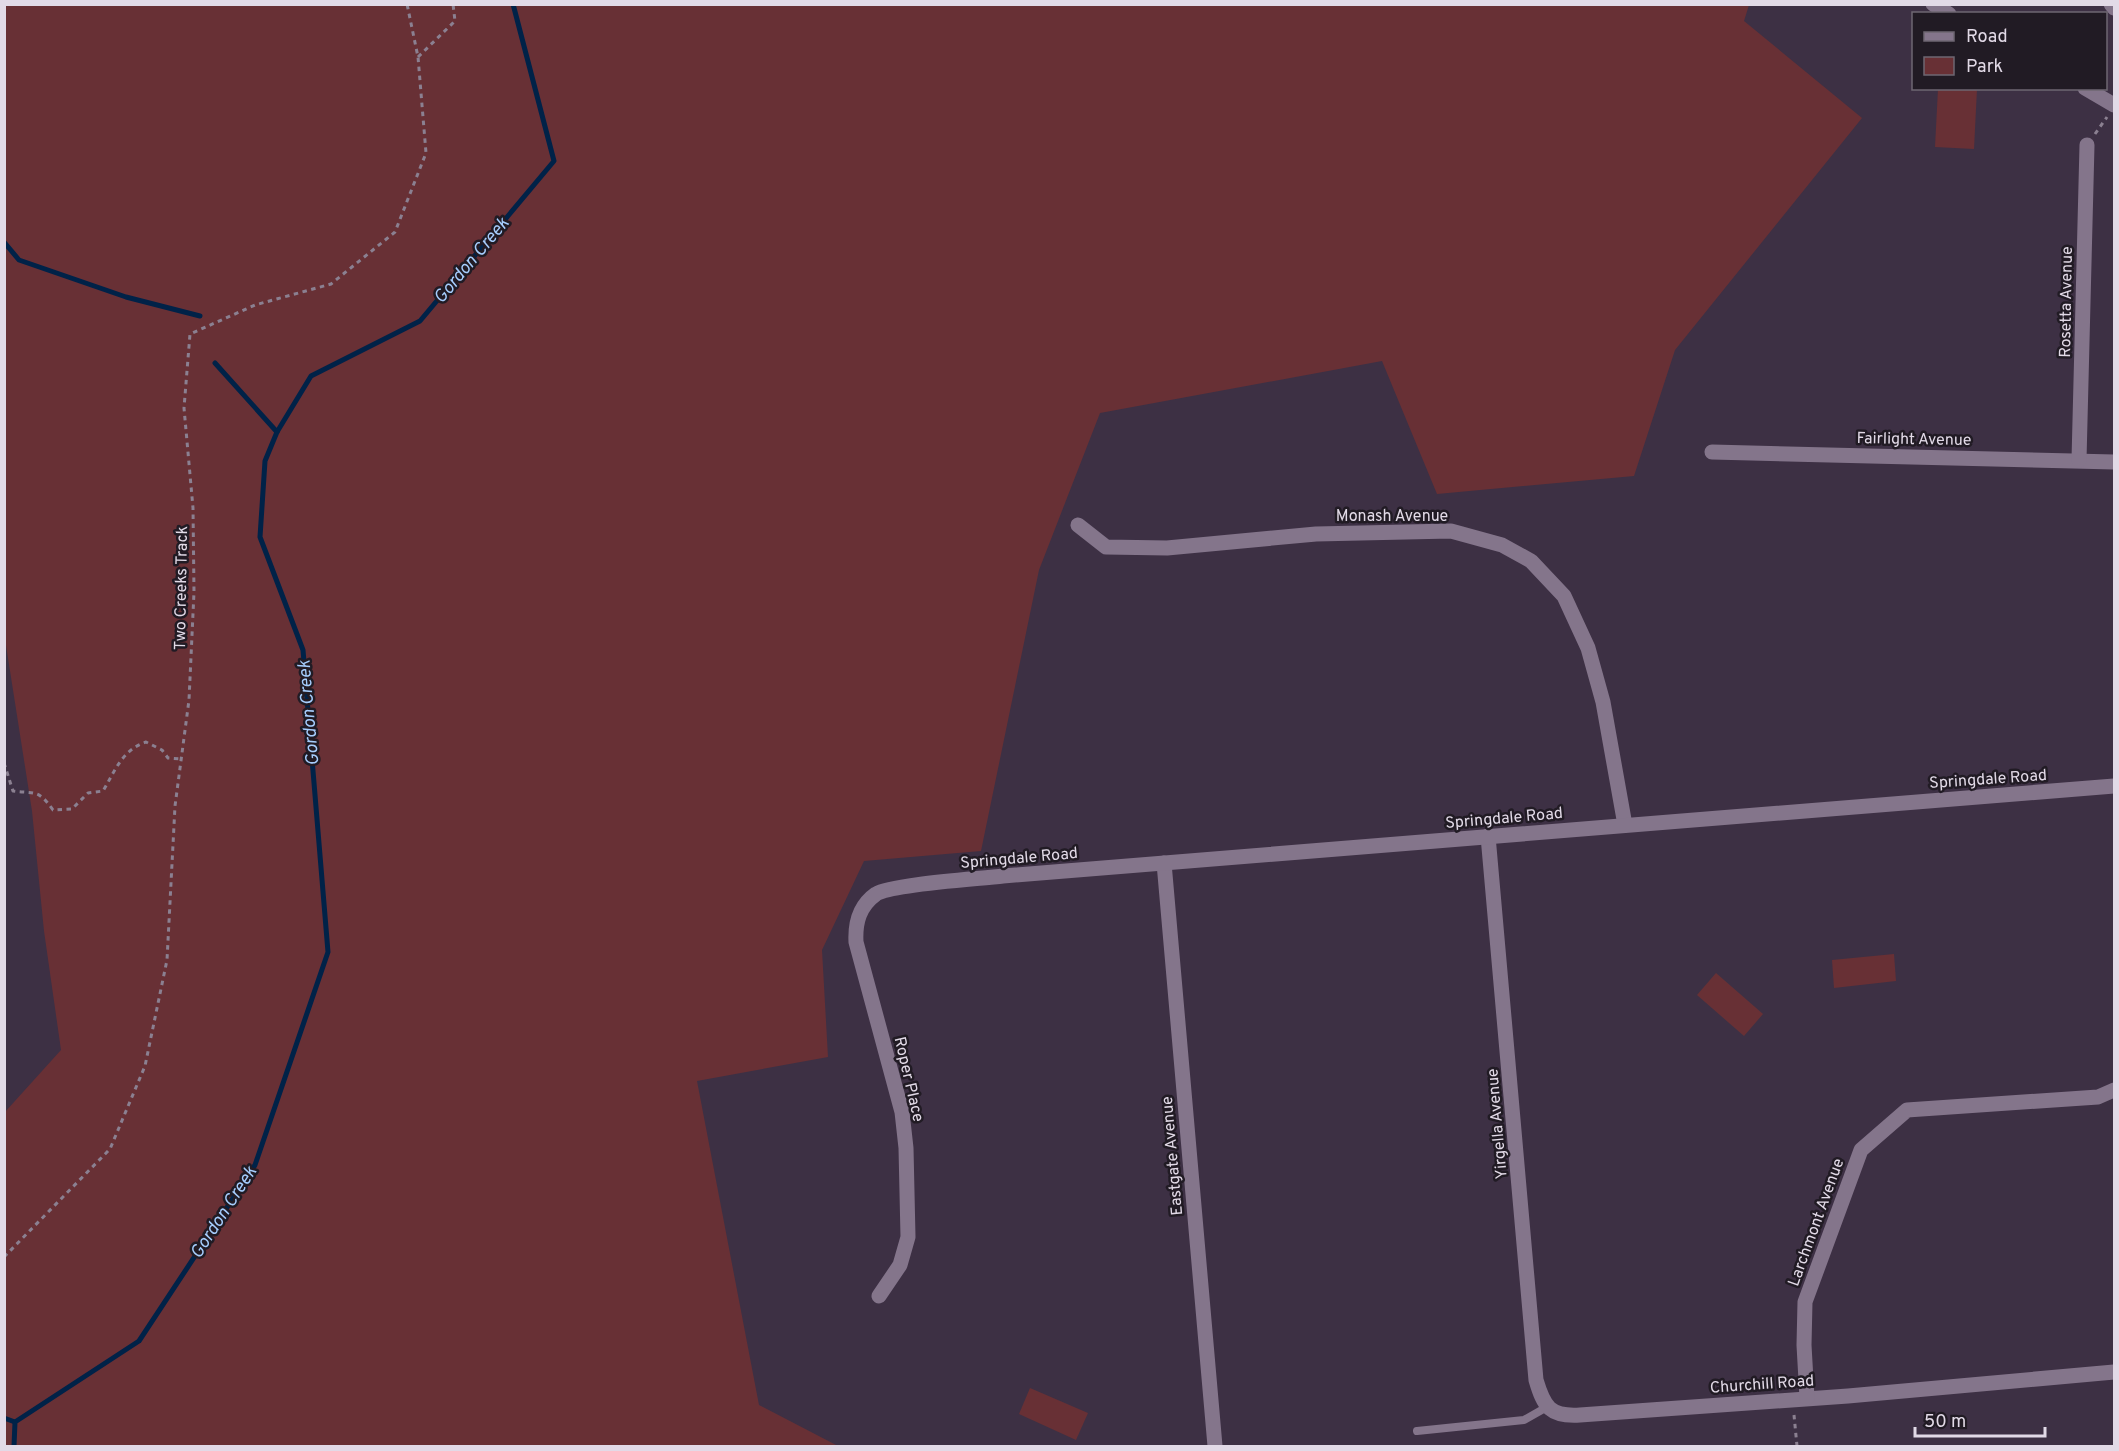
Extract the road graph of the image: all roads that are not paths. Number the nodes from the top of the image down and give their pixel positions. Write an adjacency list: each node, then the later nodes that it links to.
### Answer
1 (1933, 4): 2 (street)
2 (1946, 12)
3 (2088, 90): 4 (street)
4 (2112, 109)
5 (2087, 145): 7 (street, Rosetta Avenue)
6 (1712, 452): 7 (street, Fairlight Avenue)
7 (2079, 460): 8 (street, Fairlight Avenue)
8 (2115, 462)
9 (1078, 525): 11 (street, Monash Avenue)
10 (2115, 786): 11 (street, Springdale Road)
11 (1625, 825): 12 (street, Springdale Road)
12 (1488, 836): 13 (street, Springdale Road); 19 (street, Yirgella Avenue)
13 (1164, 863): 14 (street, Springdale Road); 21 (street, Eastgate Avenue)
14 (897, 888): 16 (street, Roper Place)
15 (2115, 1090): 18 (street, Larchmont Avenue)
16 (879, 1296)
17 (2115, 1372): 18 (street, Churchill Road)
18 (1800, 1398): 19 (street, Churchill Road)
19 (1546, 1407): 20 (lane)
20 (1418, 1431)
21 (1215, 1446)

